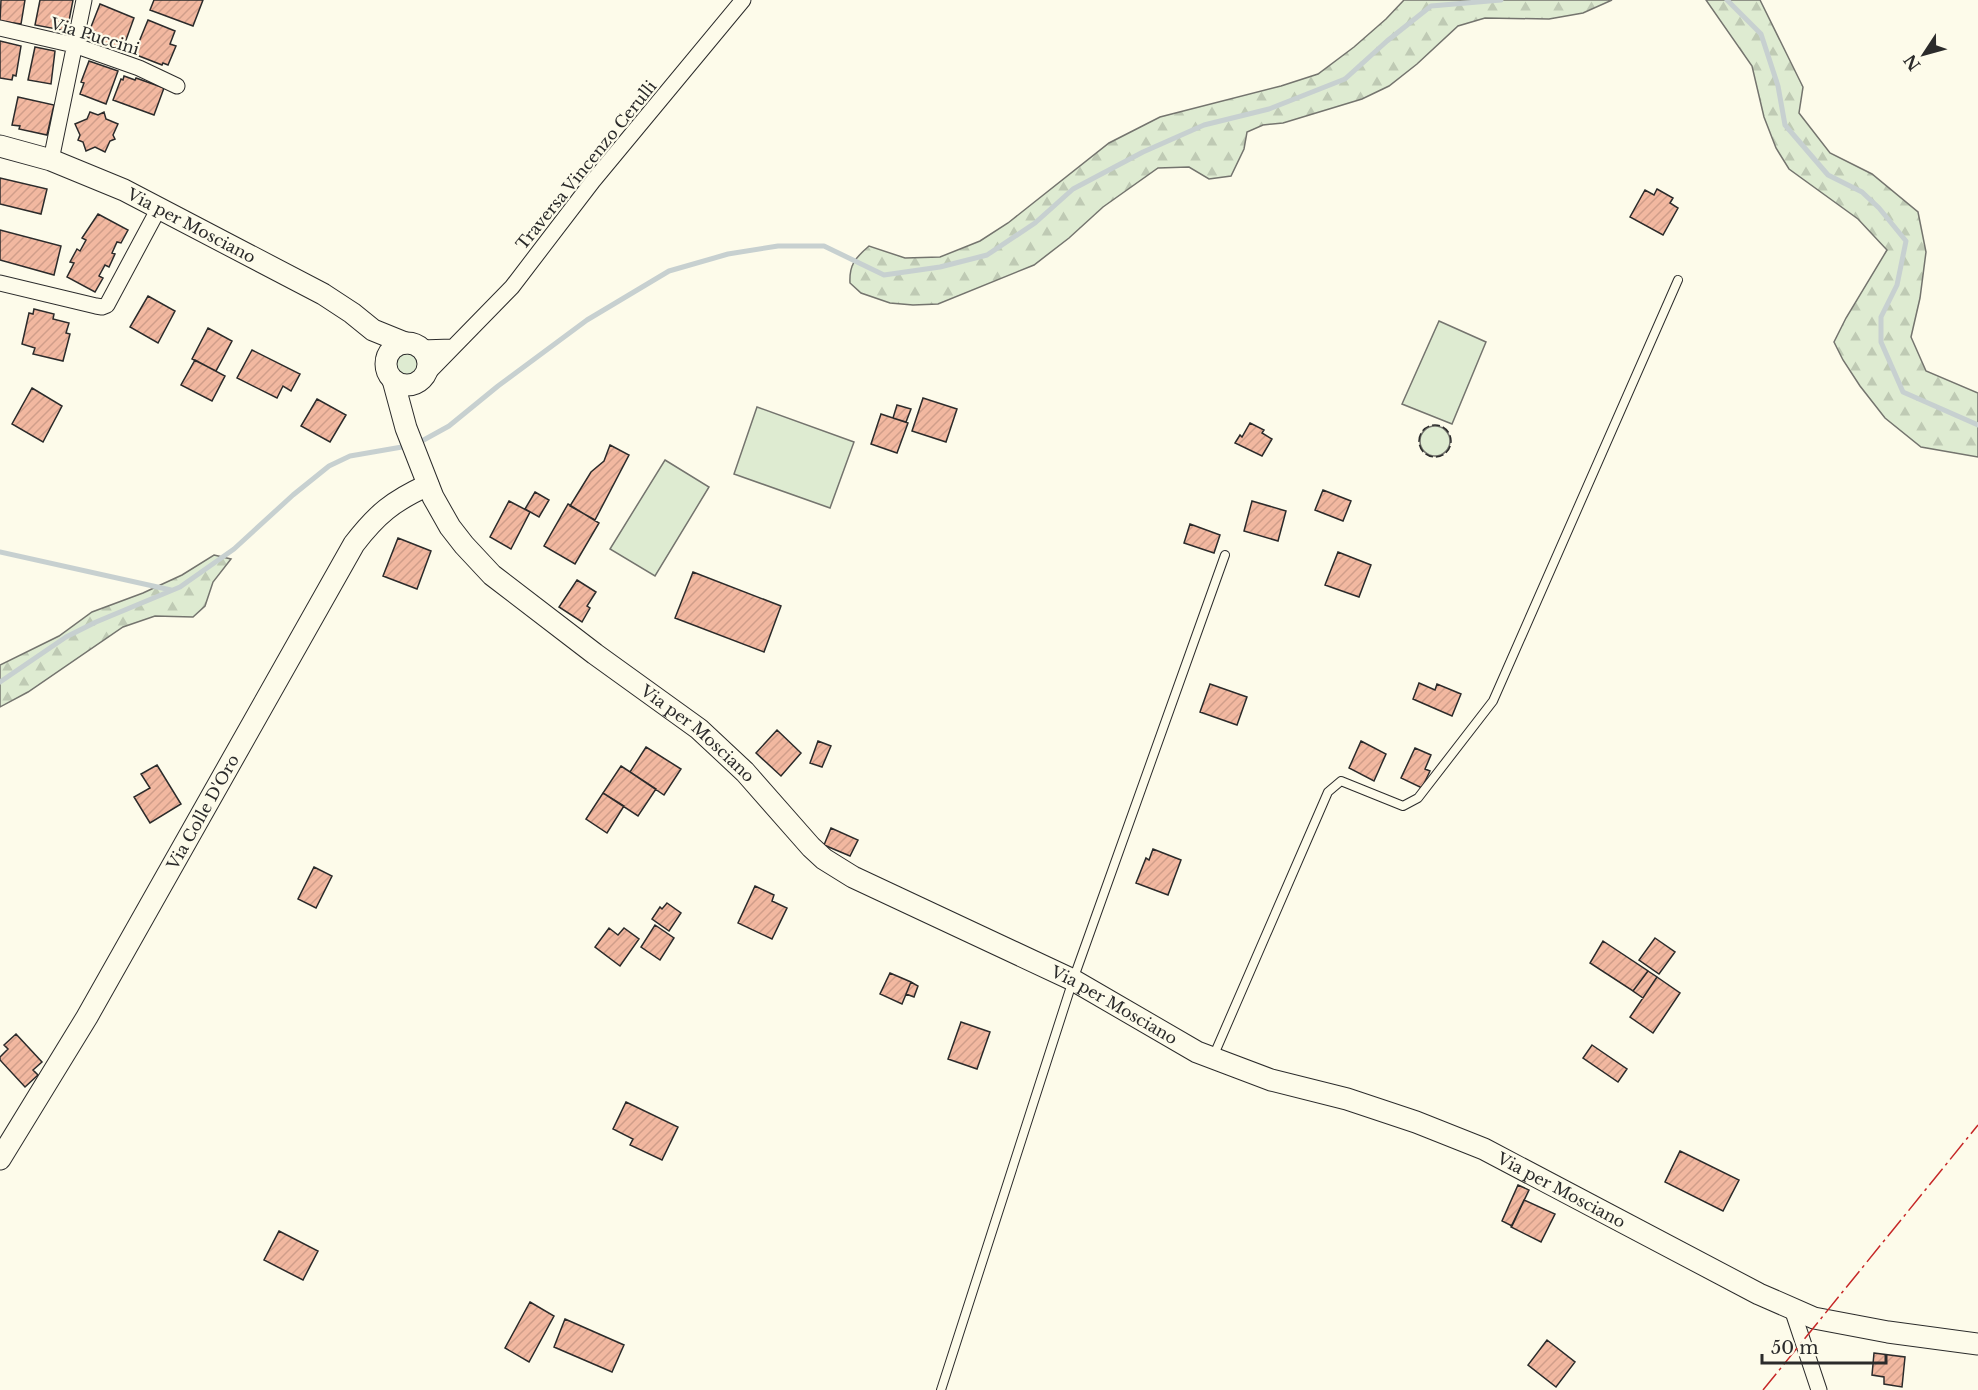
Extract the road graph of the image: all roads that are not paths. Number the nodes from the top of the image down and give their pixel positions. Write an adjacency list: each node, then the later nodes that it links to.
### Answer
1 (84, 0): 4 (street)
2 (743, 0): 13 (street, Traversa Vincenzo Cerulli)
3 (0, 28): 4 (street, Via Puccini)
4 (74, 45): 5 (street, Via Puccini); 7 (street)
5 (177, 86)
6 (0, 146): 7 (main road, Via per Mosciano)
7 (51, 160): 8 (main road, Via per Mosciano)
8 (159, 208): 10 (street); 11 (main road, Via per Mosciano)
9 (1678, 280): 20 (lane)
10 (0, 283)
11 (373, 330): 12 (main road, Via per Mosciano); 14 (main road, Via per Mosciano)
12 (413, 345): 13 (street); 14 (main road); 15 (main road)
13 (452, 347): 15 (street, Traversa Vincenzo Cerulli)
14 (390, 371): 15 (main road); 16 (main road, Via per Mosciano)
15 (425, 376): 16 (main road)
16 (406, 428): 17 (main road, Via per Mosciano)
17 (428, 485): 19 (main road, Via per Mosciano); 21 (main road, Via Colle D'Oro)
18 (1225, 555): 19 (lane)
19 (1073, 980): 20 (main road, Via per Mosciano); 24 (lane)
20 (1213, 1058): 22 (main road, Via per Mosciano)
21 (0, 1160)
22 (1792, 1309): 23 (main road, Via per Mosciano); 25 (street)
23 (1978, 1344)
24 (941, 1390)
25 (1819, 1390)

